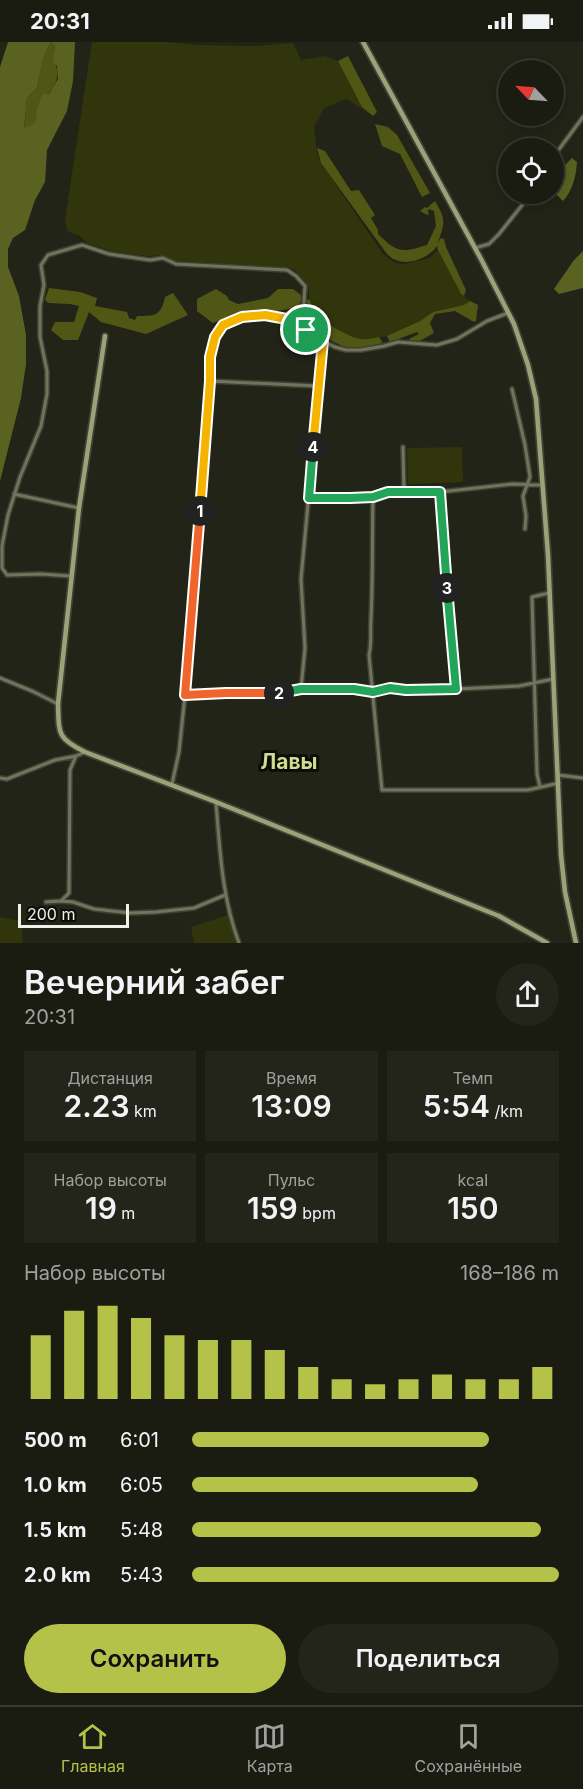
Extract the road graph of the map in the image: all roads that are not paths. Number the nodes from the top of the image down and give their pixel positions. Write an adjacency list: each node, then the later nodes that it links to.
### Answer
1 (363, 42): 5 (main road)
2 (583, 117): 3 (street)
3 (564, 143)
4 (523, 204): 5 (street)
5 (475, 248): 6 (main road)
6 (508, 313): 9 (street); 14 (main road)
7 (306, 330): 9 (street); 10 (street); 18 (street)
8 (105, 336): 21 (main road)
9 (323, 341): 11 (street)
10 (210, 381): 11 (street); 31 (street)
11 (318, 386): 20 (street)
12 (512, 389): 15 (street)
13 (403, 447): 16 (street)
14 (543, 484): 15 (street); 24 (main road)
15 (527, 485): 17 (street); 22 (street)
16 (404, 492): 17 (street); 19 (street)
17 (440, 492): 29 (street)
18 (14, 494): 21 (street); 23 (street)
19 (373, 497): 20 (street); 30 (street)
20 (309, 498): 28 (street)
21 (79, 508): 23 (main road)
22 (525, 529)
23 (71, 576): 32 (main road)
24 (549, 593): 26 (main road); 27 (street)
25 (0, 678): 32 (street)
26 (553, 679): 27 (street); 35 (main road)
27 (534, 683): 29 (street); 40 (street)
28 (301, 689): 30 (street); 31 (street)
29 (456, 689): 30 (street)
30 (373, 692): 40 (street)
31 (185, 695): 39 (street)
32 (58, 704): 33 (main road)
33 (86, 752): 34 (street); 39 (main road)
34 (76, 756): 36 (street); 43 (street)
35 (558, 775): 37 (street); 38 (main road)
36 (0, 778)
37 (583, 778)
38 (559, 783): 40 (street); 47 (main road)
39 (172, 784): 41 (main road)
40 (540, 787)
41 (216, 801): 42 (street); 46 (main road)
42 (225, 895): 43 (street); 45 (street)
43 (61, 901): 44 (street)
44 (46, 902)
45 (239, 943)
46 (547, 943)
47 (576, 943)

